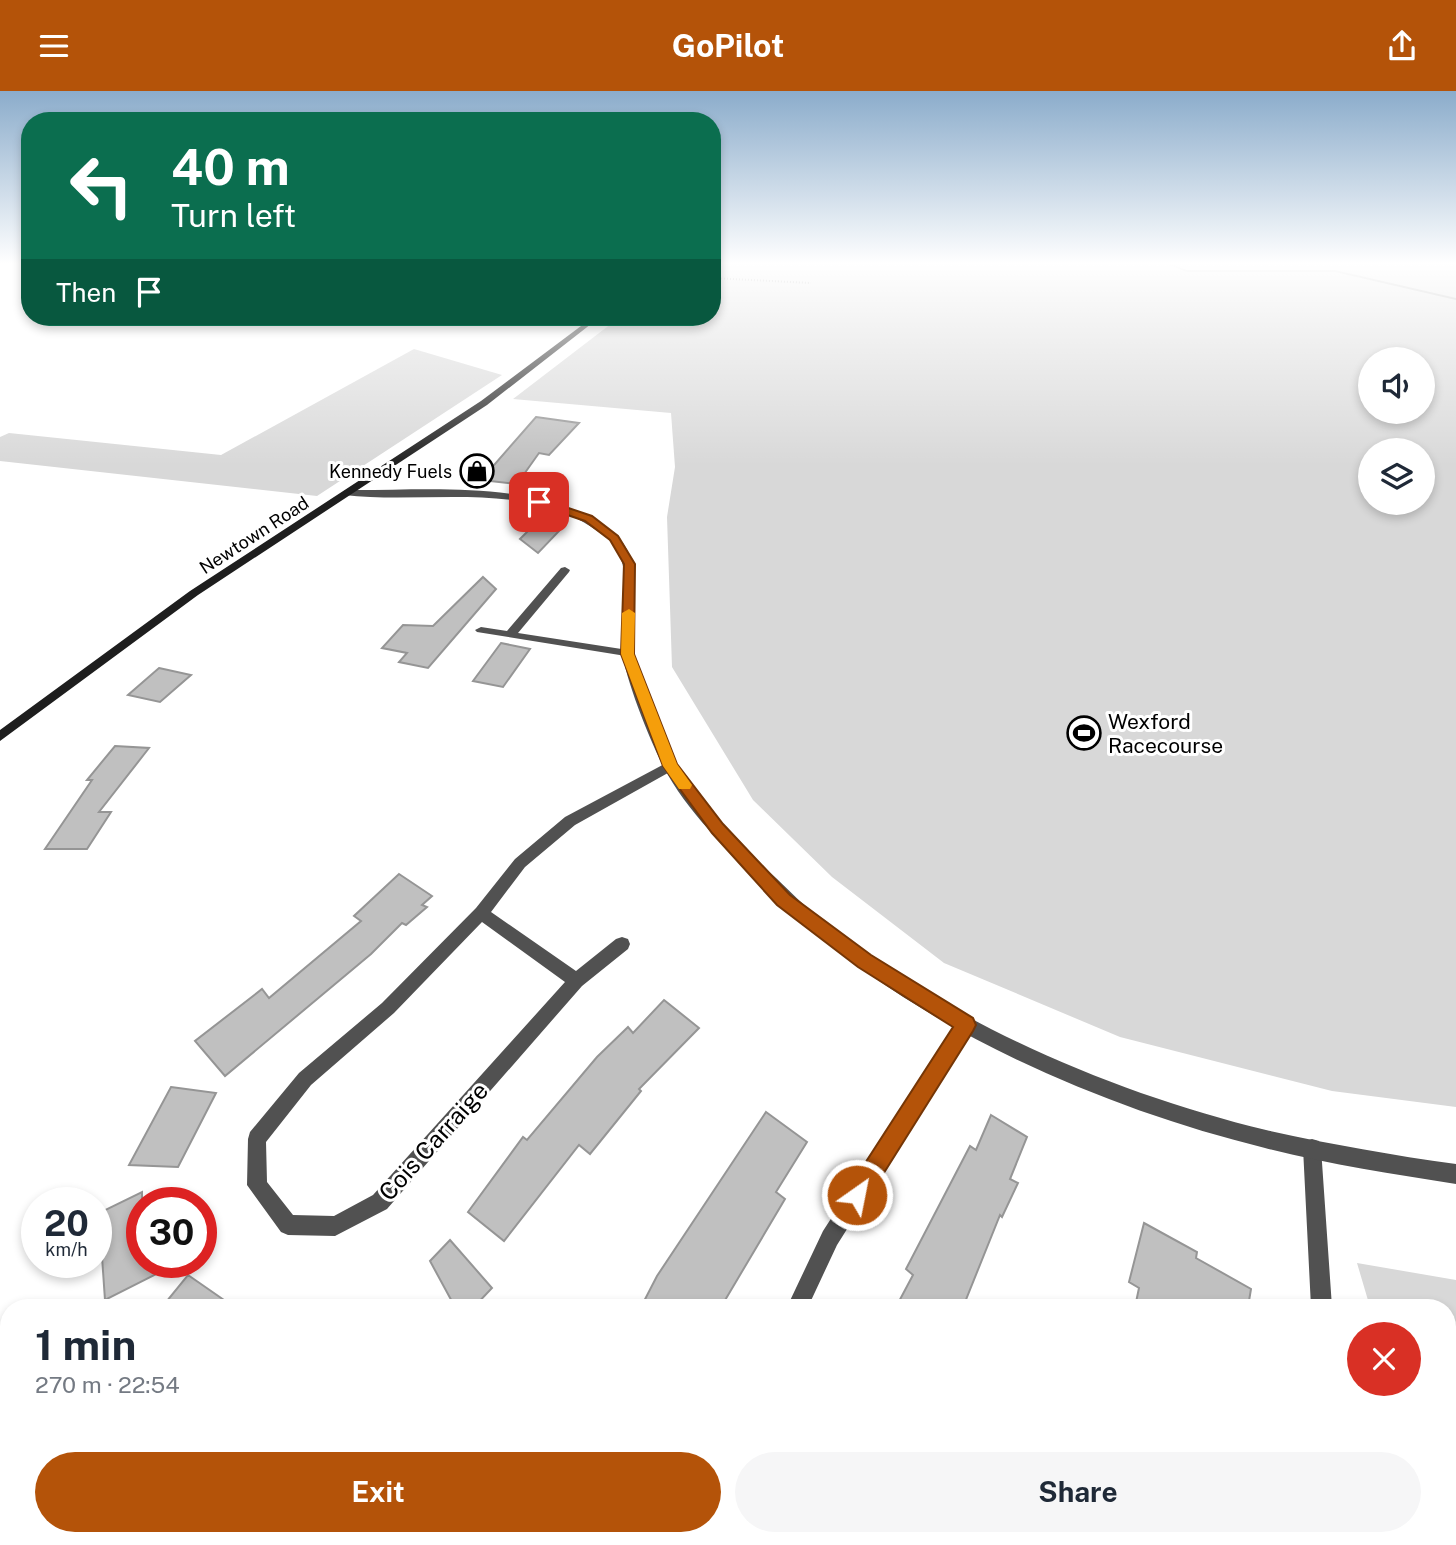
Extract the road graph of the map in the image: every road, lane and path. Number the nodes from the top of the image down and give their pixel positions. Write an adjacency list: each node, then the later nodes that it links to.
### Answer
1 (579, 331): 2 (main road, Newtown Road)
2 (347, 493): 6 (street); 7 (main road, Newtown Road)
3 (565, 570): 5 (street)
4 (481, 630): 5 (street)
5 (510, 635): 6 (street)
6 (628, 654): 8 (street)
7 (0, 737)
8 (670, 766): 9 (street, Cois Carraige); 12 (street)
9 (481, 913): 11 (street); 11 (street, Cois Carraige)
10 (622, 944): 11 (street, Cois Carraige)
11 (576, 981)
12 (966, 1025): 13 (street); 15 (street)
13 (1312, 1148): 14 (street); 16 (street)
14 (1456, 1174)
15 (801, 1299)
16 (1321, 1299)

